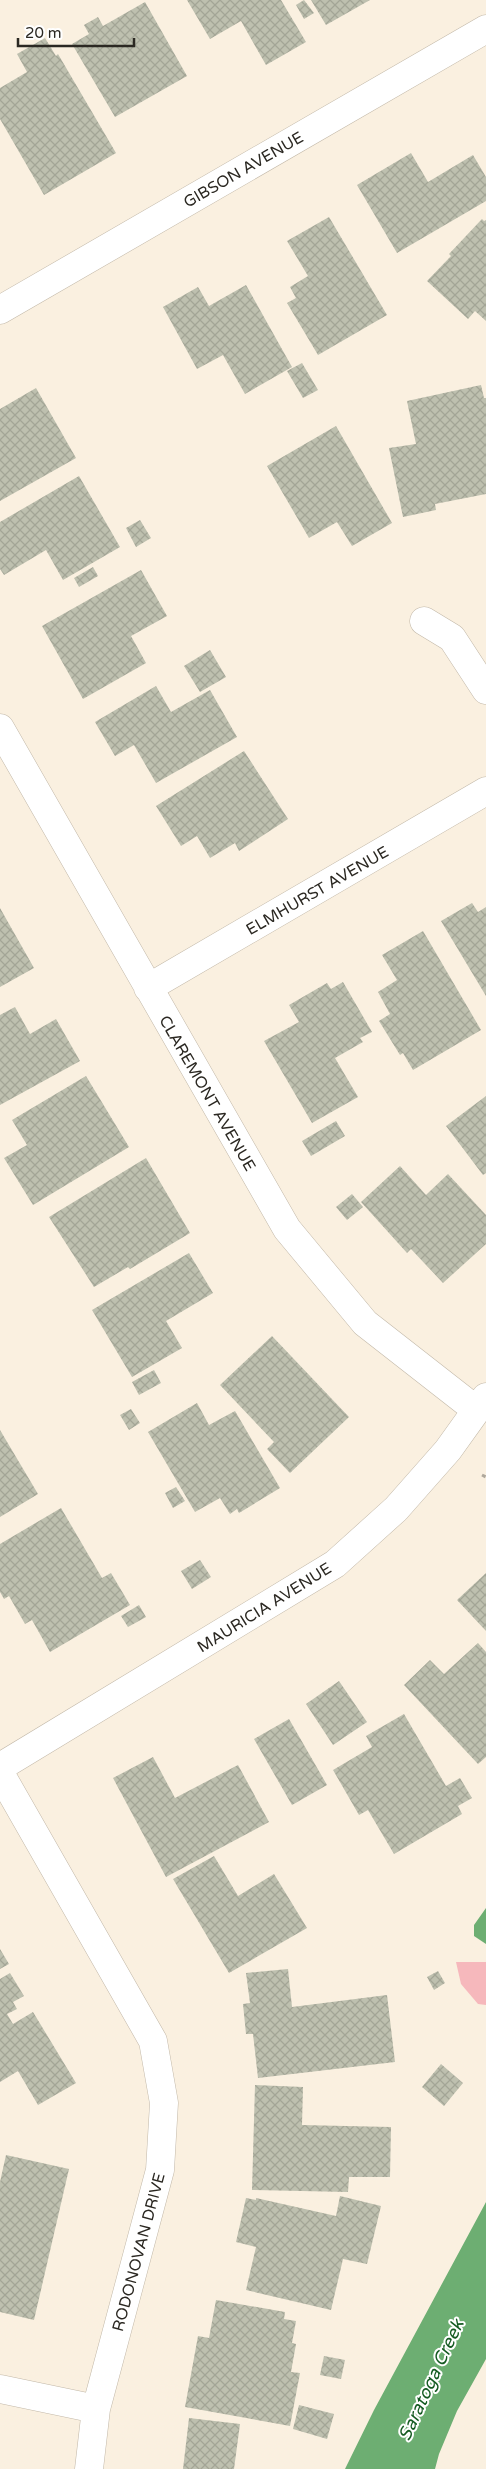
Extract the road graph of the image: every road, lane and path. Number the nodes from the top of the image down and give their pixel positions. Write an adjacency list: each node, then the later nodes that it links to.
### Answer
1 (486, 29): 2 (street, GIBSON AVENUE)
2 (0, 310)
3 (424, 621): 4 (street)
4 (486, 690)
5 (0, 728): 7 (street, CLAREMONT AVENUE)
6 (486, 791): 7 (street, ELMHURST AVENUE)
7 (148, 988): 8 (street, CLAREMONT AVENUE)
8 (481, 1403): 11 (street, MAURICIA AVENUE)
9 (482, 1475): 10 (path)
10 (486, 1478)
11 (0, 1767)
12 (0, 1774): 14 (street, RODONOVAN DRIVE)
13 (0, 2389): 14 (street)
14 (96, 2409): 15 (street, RODONOVAN DRIVE)
15 (88, 2469)

